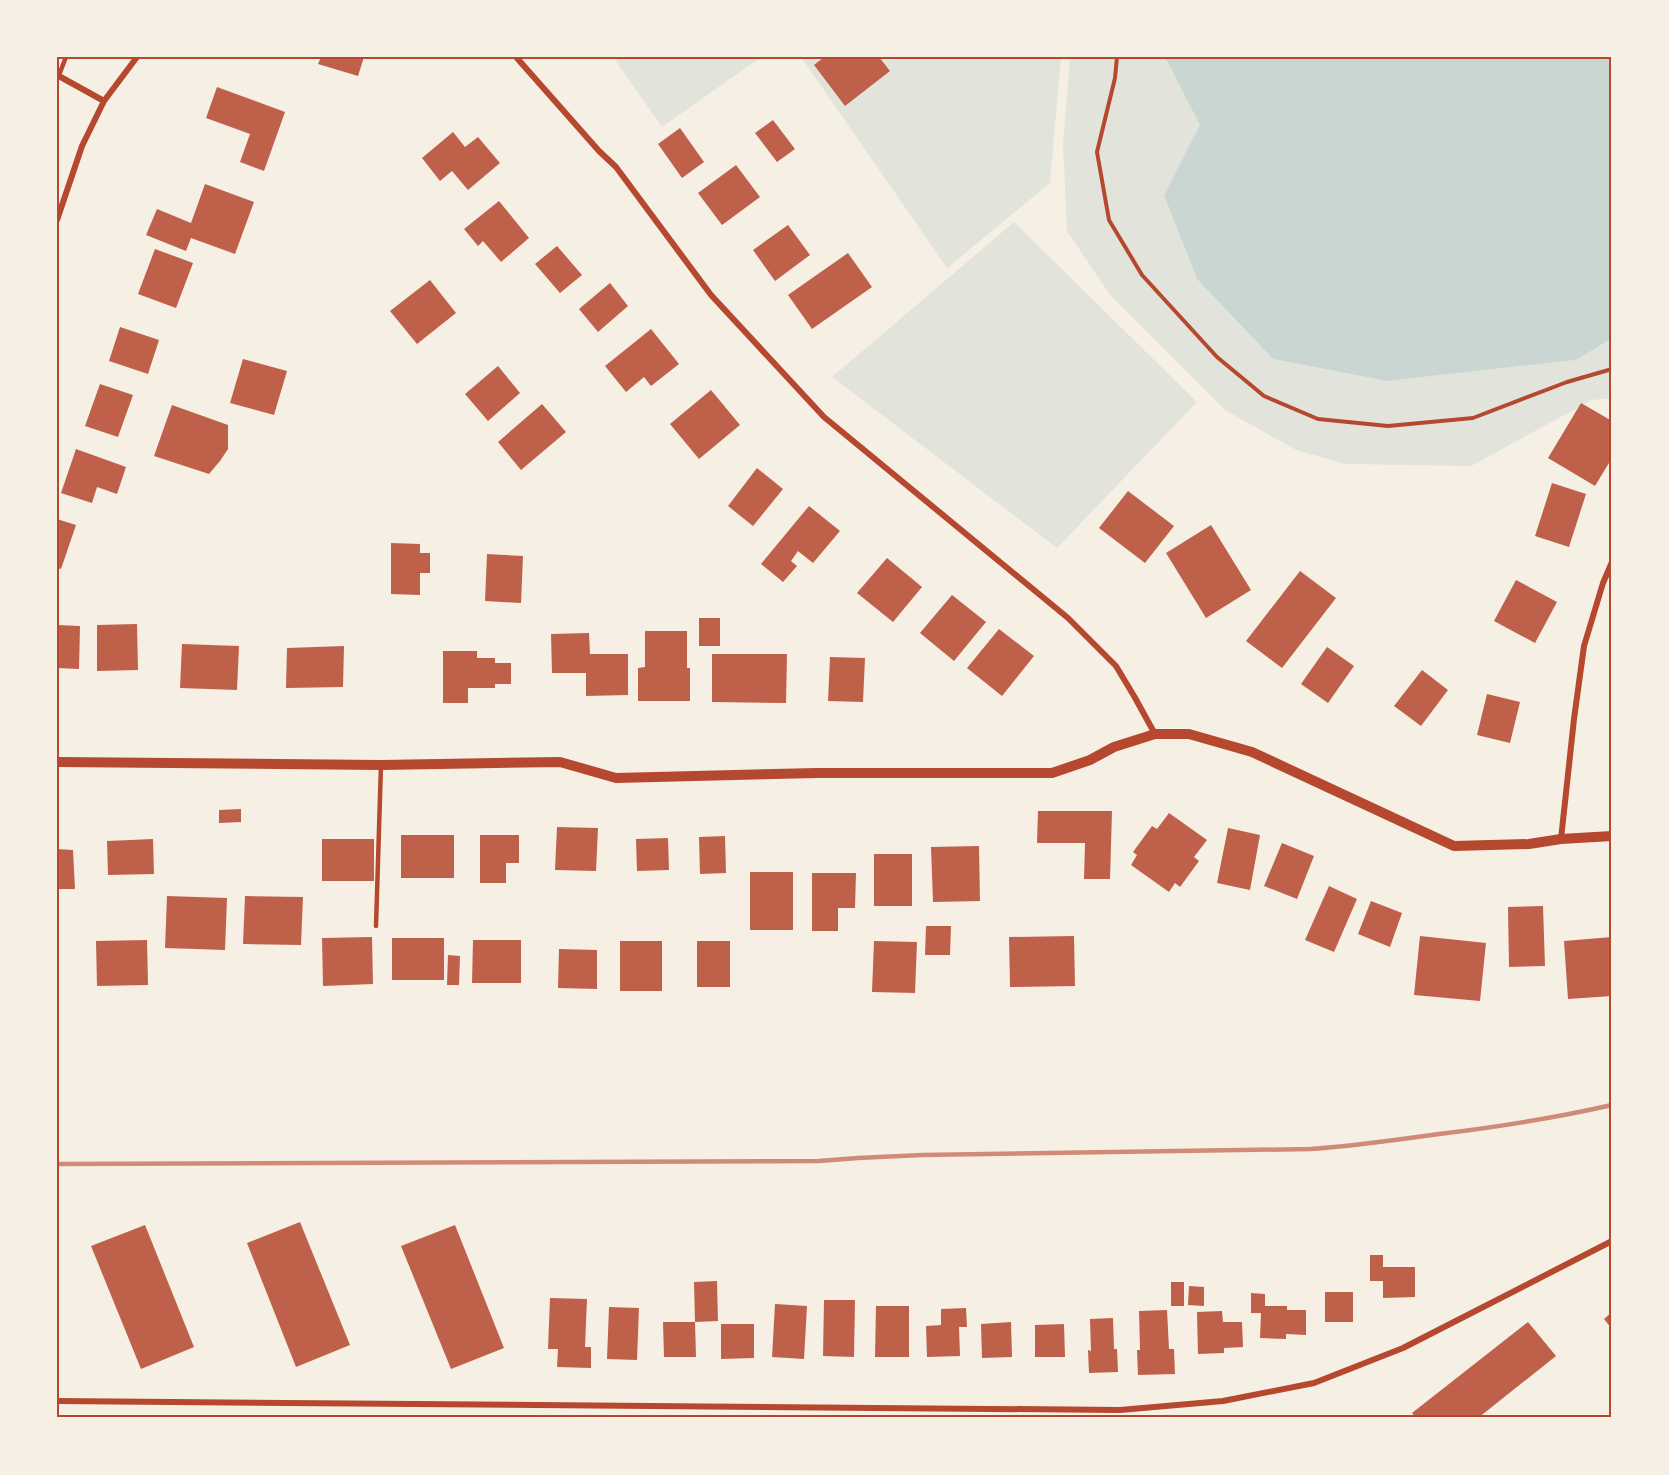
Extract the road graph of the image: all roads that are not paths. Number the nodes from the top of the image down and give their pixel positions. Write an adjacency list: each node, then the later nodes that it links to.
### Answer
1 (66, 57): 4 (lane)
2 (136, 57): 5 (street)
3 (516, 57): 8 (street)
4 (58, 75): 5 (street)
5 (104, 101): 6 (street)
6 (57, 220)
7 (1612, 562): 12 (street)
8 (1155, 734): 10 (street); 12 (street)
9 (57, 762): 10 (street)
10 (381, 765): 13 (lane)
11 (1612, 836): 12 (street)
12 (1561, 839)
13 (376, 926)
14 (1612, 1241): 16 (street)
15 (57, 1401): 16 (street)
16 (1120, 1410): 17 (street)
17 (1120, 1418)

